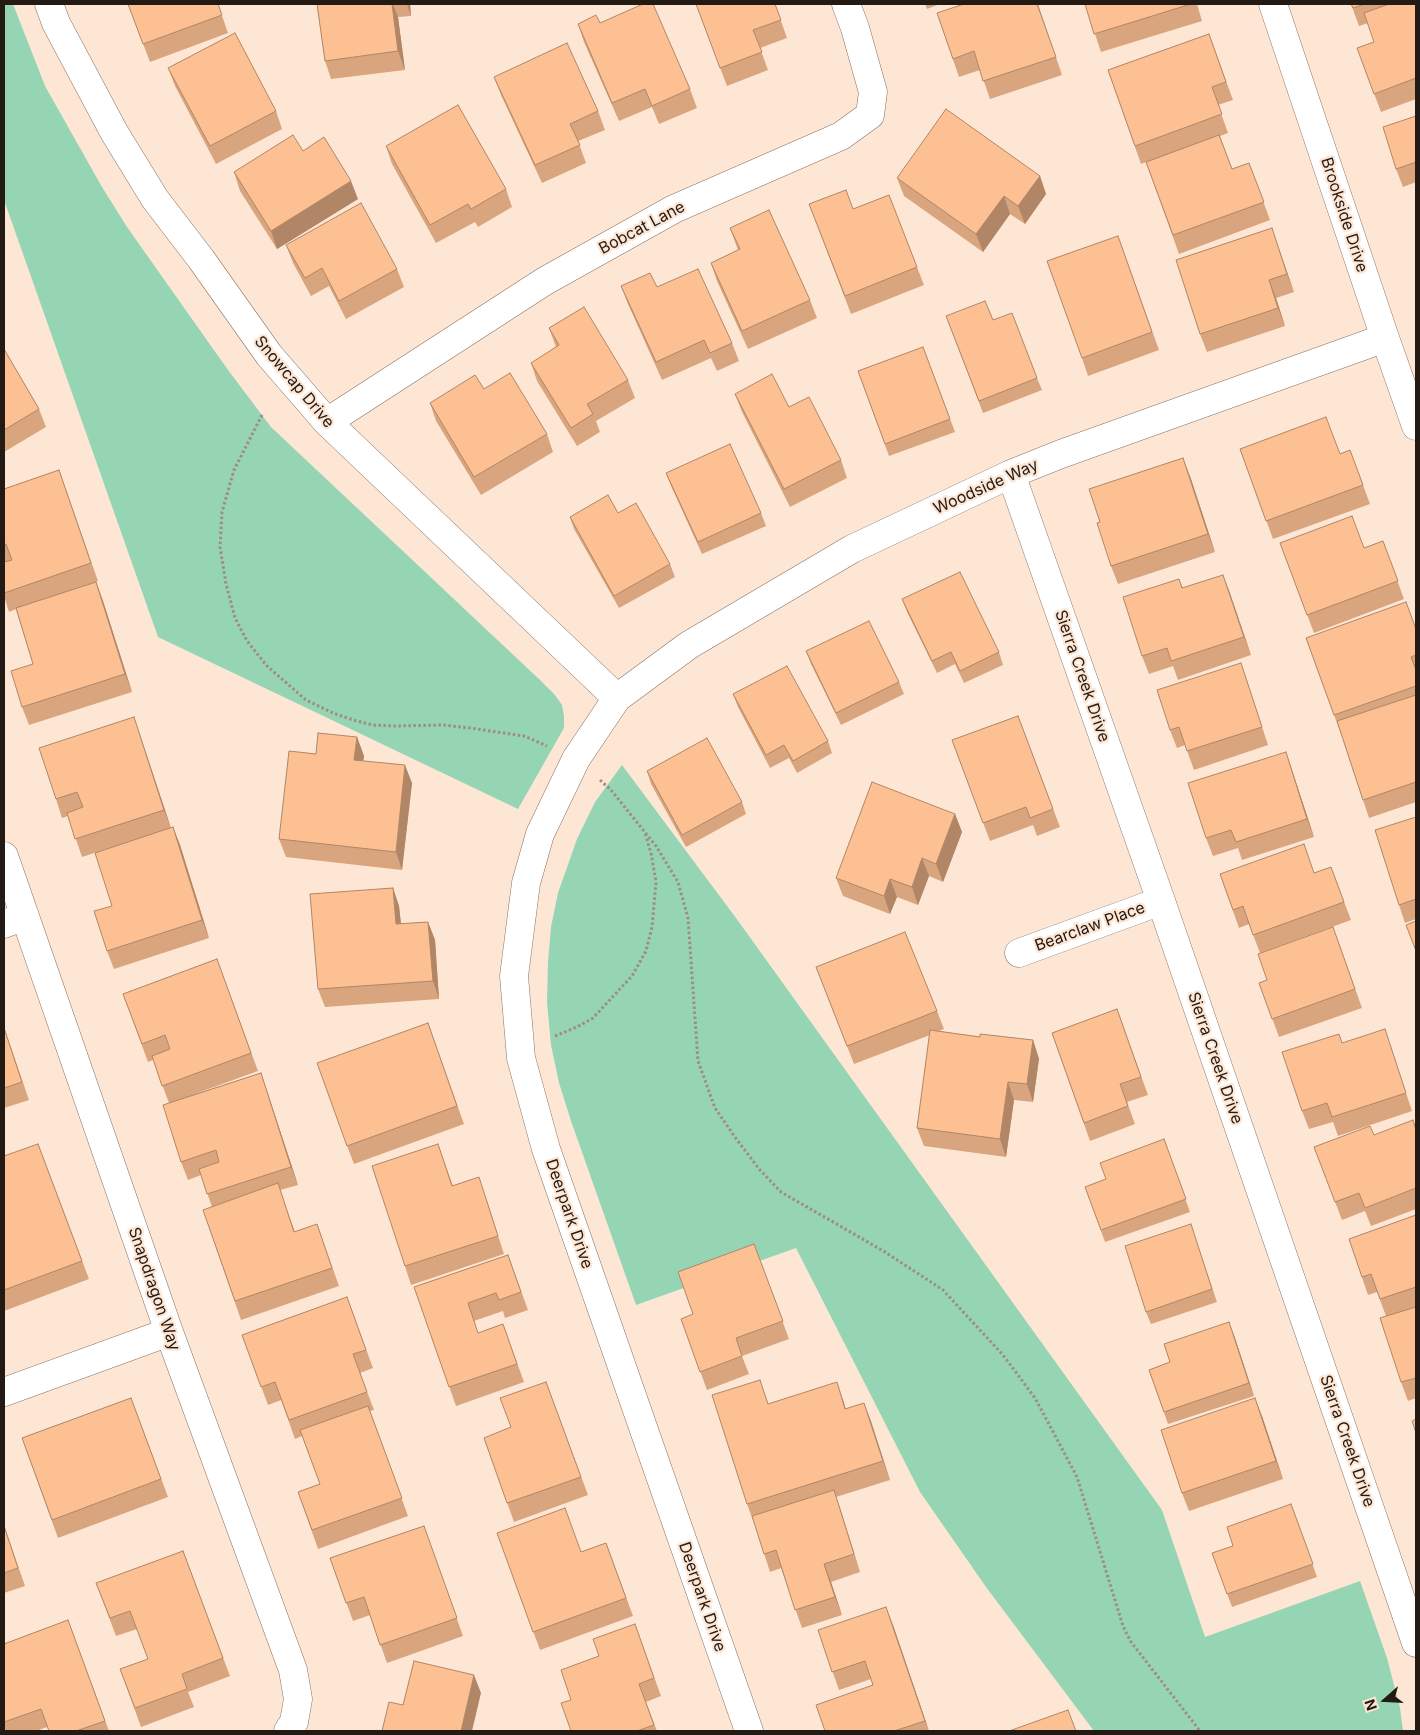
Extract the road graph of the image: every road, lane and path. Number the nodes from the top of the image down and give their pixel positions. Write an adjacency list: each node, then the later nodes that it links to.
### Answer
1 (49, 4): 6 (street, Snowcap Drive)
2 (846, 4): 6 (street, Bobcat Lane)
3 (1273, 4): 4 (street, Brookside Drive)
4 (1385, 338): 7 (street, Brookside Drive); 8 (street, Woodside Way)
5 (262, 415): 10 (path)
6 (327, 422): 9 (street, Snowcap Drive)
7 (1416, 426)
8 (1011, 474): 9 (street, Woodside Way); 13 (street, Sierra Creek Drive)
9 (618, 698): 10 (street, Deerpark Drive)
10 (576, 760): 11 (path); 21 (street, Deerpark Drive)
11 (644, 830): 16 (path); 22 (path)
12 (4, 856): 14 (street, Snapdragon Way)
13 (1161, 901): 15 (street, Bearclaw Place); 19 (street, Sierra Creek Drive)
14 (14, 920): 17 (street, Snapdragon Way)
15 (1019, 953)
16 (555, 1036)
17 (169, 1332): 18 (street); 20 (street, Snapdragon Way)
18 (4, 1392)
19 (1416, 1643)
20 (291, 1726)
21 (749, 1731)
22 (1200, 1731)

